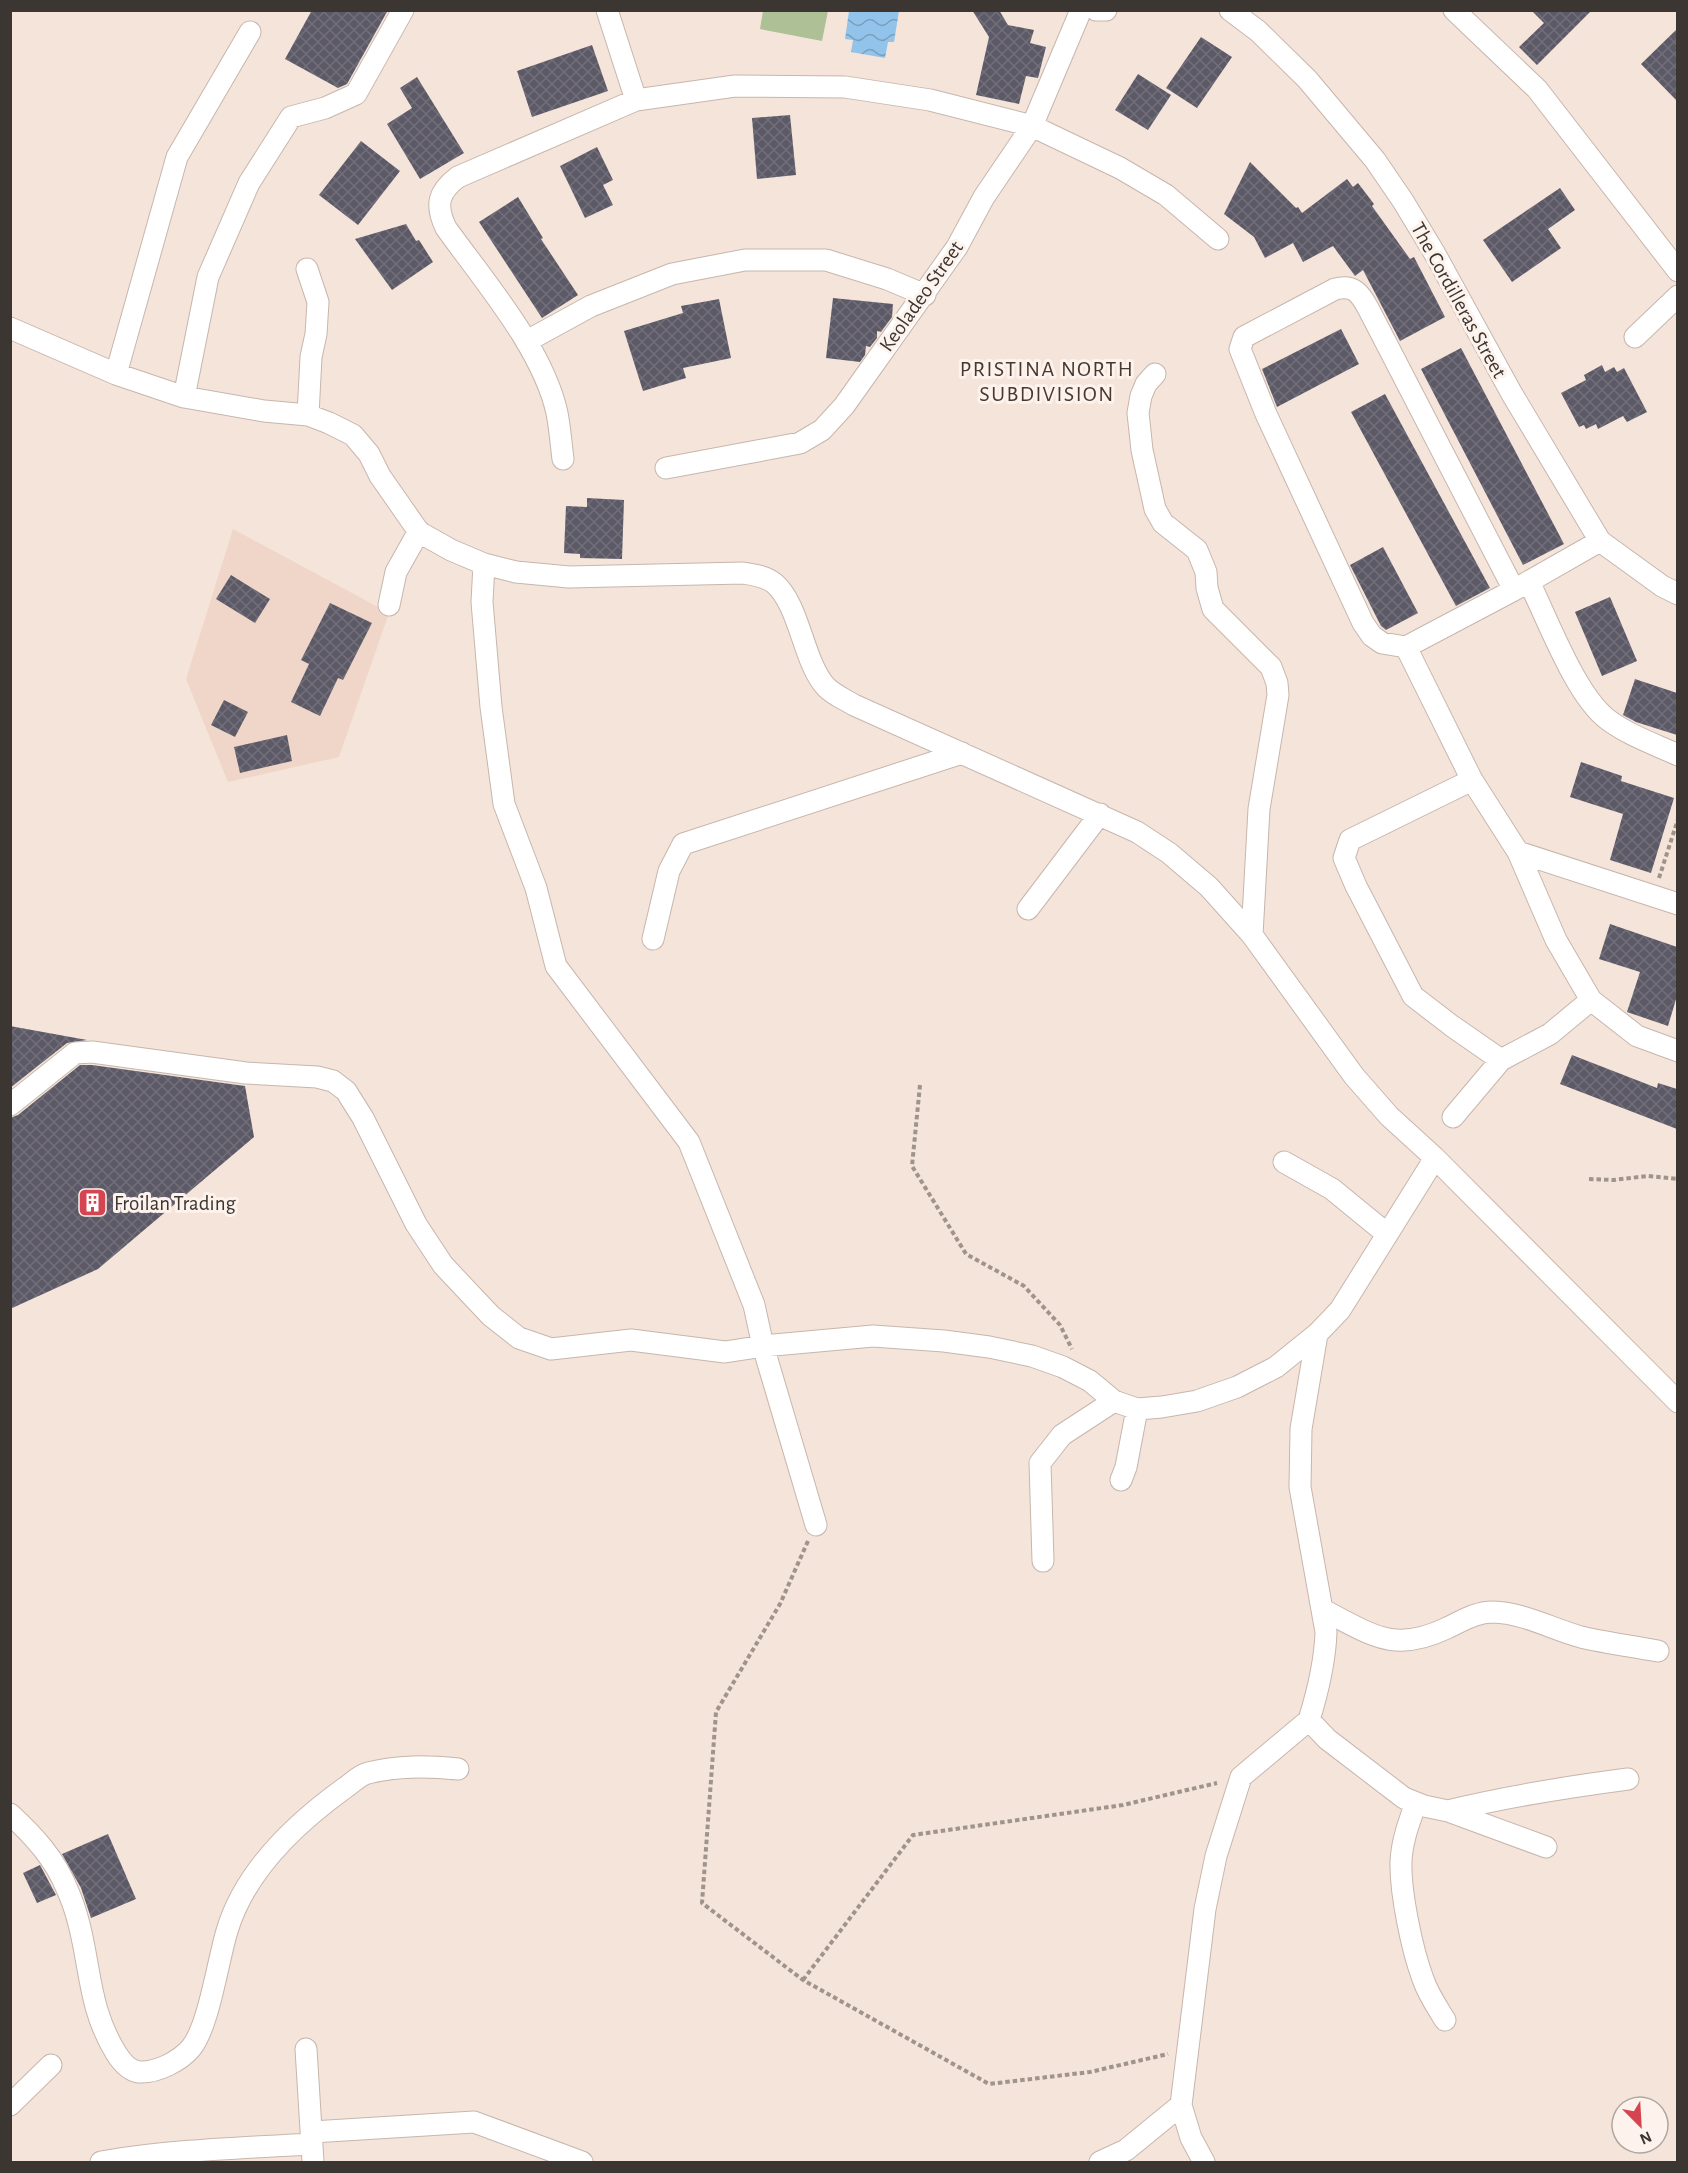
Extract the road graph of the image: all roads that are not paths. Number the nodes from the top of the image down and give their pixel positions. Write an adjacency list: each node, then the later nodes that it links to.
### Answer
1 (403, 10): 21 (street)
2 (607, 10): 9 (street)
3 (1081, 10): 10 (street, Keoladeo Street)
4 (1096, 10): 5 (street)
5 (1106, 10)
6 (1230, 10): 26 (street, The Cordilleras Street)
7 (1454, 10): 13 (street)
8 (250, 32): 19 (street)
9 (636, 100): 10 (street); 18 (street)
10 (1032, 126): 11 (street); 14 (street, Keoladeo Street)
11 (1218, 239)
12 (308, 269): 22 (street)
13 (1677, 271)
14 (925, 295): 18 (street); 24 (street, Keoladeo Street)
15 (1677, 296): 17 (street)
16 (10, 328): 19 (street)
17 (1635, 336)
18 (527, 341): 23 (street)
19 (116, 374): 21 (street)
20 (1155, 374): 39 (street)
21 (184, 397): 22 (street)
22 (308, 415): 25 (street)
23 (563, 459)
24 (666, 468)
25 (418, 531): 27 (street); 30 (street)
26 (1600, 541): 28 (street); 29 (street, The Cordilleras Street)
27 (483, 564): 32 (street); 50 (street)
28 (1522, 586): 31 (street); 31 (street); 33 (street)
29 (1677, 594)
30 (389, 605)
31 (1406, 647): 34 (street)
32 (962, 753): 35 (street); 40 (street)
33 (1677, 755)
34 (1472, 780): 36 (street); 43 (street)
35 (1100, 814): 38 (street); 39 (street)
36 (1518, 852): 37 (street); 41 (street)
37 (1677, 904)
38 (1028, 909)
39 (1252, 935): 46 (street)
40 (653, 939)
41 (1591, 1000): 42 (street); 43 (street)
42 (1677, 1051)
43 (1501, 1060): 45 (street)
44 (10, 1105): 50 (street)
45 (1453, 1117)
46 (1435, 1158): 48 (street); 52 (street)
47 (1284, 1162): 48 (street)
48 (1387, 1234): 49 (street)
49 (1317, 1334): 53 (street); 57 (street)
50 (764, 1346): 51 (street); 55 (street)
51 (1114, 1401): 53 (street); 56 (street)
52 (1677, 1402)
53 (1137, 1409): 54 (street)
54 (1121, 1480)
55 (816, 1525)
56 (1043, 1561)
57 (1323, 1610): 58 (street); 59 (street)
58 (1658, 1651)
59 (1309, 1720): 62 (street); 70 (street)
60 (458, 1769): 64 (street)
61 (1628, 1779): 63 (street)
62 (1416, 1803): 63 (street); 66 (street)
63 (1448, 1811): 65 (street)
64 (10, 1814)
65 (1546, 1847)
66 (1445, 2020)
67 (306, 2049): 71 (street)
68 (51, 2065): 69 (street)
69 (10, 2105)
70 (1181, 2105): 75 (street); 76 (street)
71 (312, 2146): 72 (street); 74 (street)
72 (199, 2157): 73 (street)
73 (101, 2163)
74 (582, 2163)
75 (1100, 2163)
76 (1204, 2163)

